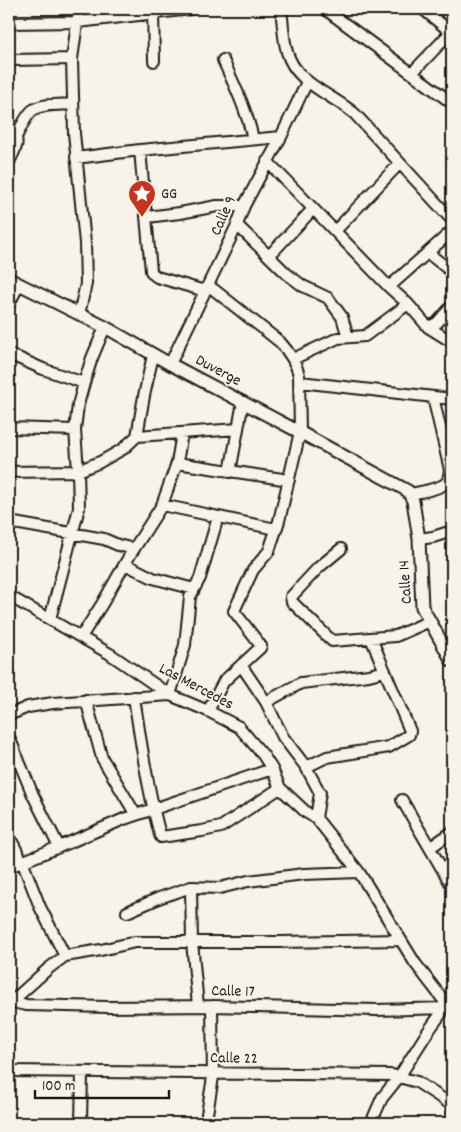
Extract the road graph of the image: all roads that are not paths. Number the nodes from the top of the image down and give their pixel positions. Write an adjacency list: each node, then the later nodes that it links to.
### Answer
1 (79, 9): 7 (street)
2 (191, 9): 6 (street)
3 (282, 9): 15 (street)
4 (325, 9): 14 (street)
5 (423, 9): 9 (street)
6 (152, 11): 7 (street); 13 (street)
7 (78, 22): 8 (street); 10 (street)
8 (9, 23)
9 (452, 32): 14 (street)
10 (72, 59): 11 (street); 17 (street)
11 (9, 60)
12 (223, 60): 20 (street)
13 (154, 61)
14 (412, 73): 16 (street)
15 (307, 82): 19 (street, Calle 9); 25 (street)
16 (452, 103)
17 (73, 104): 18 (street); 22 (street)
18 (12, 133): 24 (street)
19 (281, 137): 20 (street); 23 (street, Calle 9)
20 (253, 139): 21 (street)
21 (140, 150): 22 (street); 28 (street)
22 (76, 158): 42 (street)
23 (267, 161): 26 (street, Calle 9); 27 (street)
24 (9, 162)
25 (400, 162): 29 (street); 31 (street)
26 (244, 206): 28 (street); 30 (street, Calle 9)
27 (313, 208): 31 (street); 34 (street)
28 (147, 217): 38 (street)
29 (452, 220)
30 (237, 225): 34 (street); 38 (street, Calle 9)
31 (334, 231): 37 (street)
32 (452, 231): 33 (street)
33 (428, 253): 35 (street); 37 (street)
34 (269, 256): 45 (street)
35 (452, 272)
36 (14, 282): 39 (street); 42 (street, Duverge)
37 (389, 287): 40 (street)
38 (207, 288): 49 (street); 50 (street, Calle 9)
39 (9, 304)
40 (408, 304): 44 (street); 45 (street)
41 (452, 306): 44 (street)
42 (79, 314): 43 (street, Duverge)
43 (106, 327): 48 (street, Duverge); 52 (street)
44 (428, 327): 46 (street)
45 (348, 337): 49 (street)
46 (452, 342)
47 (9, 354): 52 (street)
48 (153, 355): 50 (street, Duverge); 61 (street)
49 (293, 359): 51 (street)
50 (170, 364): 55 (street, Duverge)
51 (300, 379): 53 (street); 59 (street)
52 (84, 383): 58 (street)
53 (433, 397): 54 (street); 67 (street)
54 (452, 399)
55 (243, 402): 57 (street); 59 (street, Duverge)
56 (9, 428): 58 (street)
57 (238, 429): 60 (street); 65 (street)
58 (75, 430): 63 (street)
59 (300, 432): 66 (street); 67 (street, Duverge)
60 (182, 433): 61 (street); 62 (street)
61 (137, 436): 63 (street)
62 (177, 463): 65 (street); 68 (street)
63 (78, 471): 64 (street); 73 (street)
64 (9, 472)
65 (230, 472): 66 (street)
66 (288, 480): 71 (street)
67 (410, 494): 74 (street, Calle 14)
68 (162, 505): 69 (street); 75 (street)
69 (218, 517): 71 (street); 78 (street)
70 (9, 522): 73 (street)
71 (276, 529): 85 (street)
72 (452, 531): 74 (street)
73 (72, 534): 75 (street); 80 (street)
74 (419, 539): 81 (street, Calle 14)
75 (134, 549): 77 (street)
76 (341, 549): 83 (street)
77 (125, 564): 78 (street); 82 (street)
78 (194, 589): 87 (street)
79 (9, 596): 80 (street, Las Mercedes)
80 (50, 619): 82 (street, Las Mercedes)
81 (430, 621): 83 (street); 84 (street, Calle 14)
82 (81, 637): 87 (street, Las Mercedes)
83 (371, 638): 86 (street)
84 (452, 661)
85 (241, 665): 90 (street); 91 (street)
86 (384, 671): 90 (street); 94 (street)
87 (170, 694): 88 (street); 91 (street, Las Mercedes)
88 (134, 697): 89 (street); 98 (street)
89 (86, 700): 92 (street); 99 (street)
90 (266, 702): 94 (street)
91 (208, 711): 95 (street, Las Mercedes)
92 (9, 714)
93 (9, 737): 103 (street)
94 (306, 766): 100 (street)
95 (272, 770): 96 (street, Las Mercedes); 98 (street)
96 (280, 788): 98 (street); 100 (street, Las Mercedes)
97 (402, 800): 104 (street)
98 (153, 809): 99 (street)
99 (136, 815): 103 (street)
100 (316, 818): 107 (street, Las Mercedes)
101 (452, 832): 104 (street)
102 (9, 836): 105 (street)
103 (59, 847): 105 (street)
104 (431, 848): 108 (street)
105 (22, 861): 106 (street); 113 (street)
106 (9, 867)
107 (359, 872): 109 (street); 111 (street, Las Mercedes)
108 (452, 886)
109 (191, 887): 110 (street); 112 (street)
110 (127, 912)
111 (401, 940): 112 (street); 117 (street, Las Mercedes)
112 (192, 942): 113 (street); 115 (street)
113 (65, 956): 114 (street)
114 (10, 1003): 115 (street, Calle 17)
115 (198, 1006): 116 (street, Calle 17)
116 (212, 1006): 117 (street, Calle 17); 120 (street)
117 (449, 1007): 121 (street)
118 (9, 1071): 119 (street, Calle 22)
119 (82, 1072): 120 (street, Calle 22); 123 (street)
120 (213, 1073): 121 (street, Calle 22); 124 (street)
121 (399, 1077): 122 (street, Calle 22); 125 (street)
122 (452, 1104)
123 (81, 1123)
124 (207, 1123)
125 (371, 1123)

